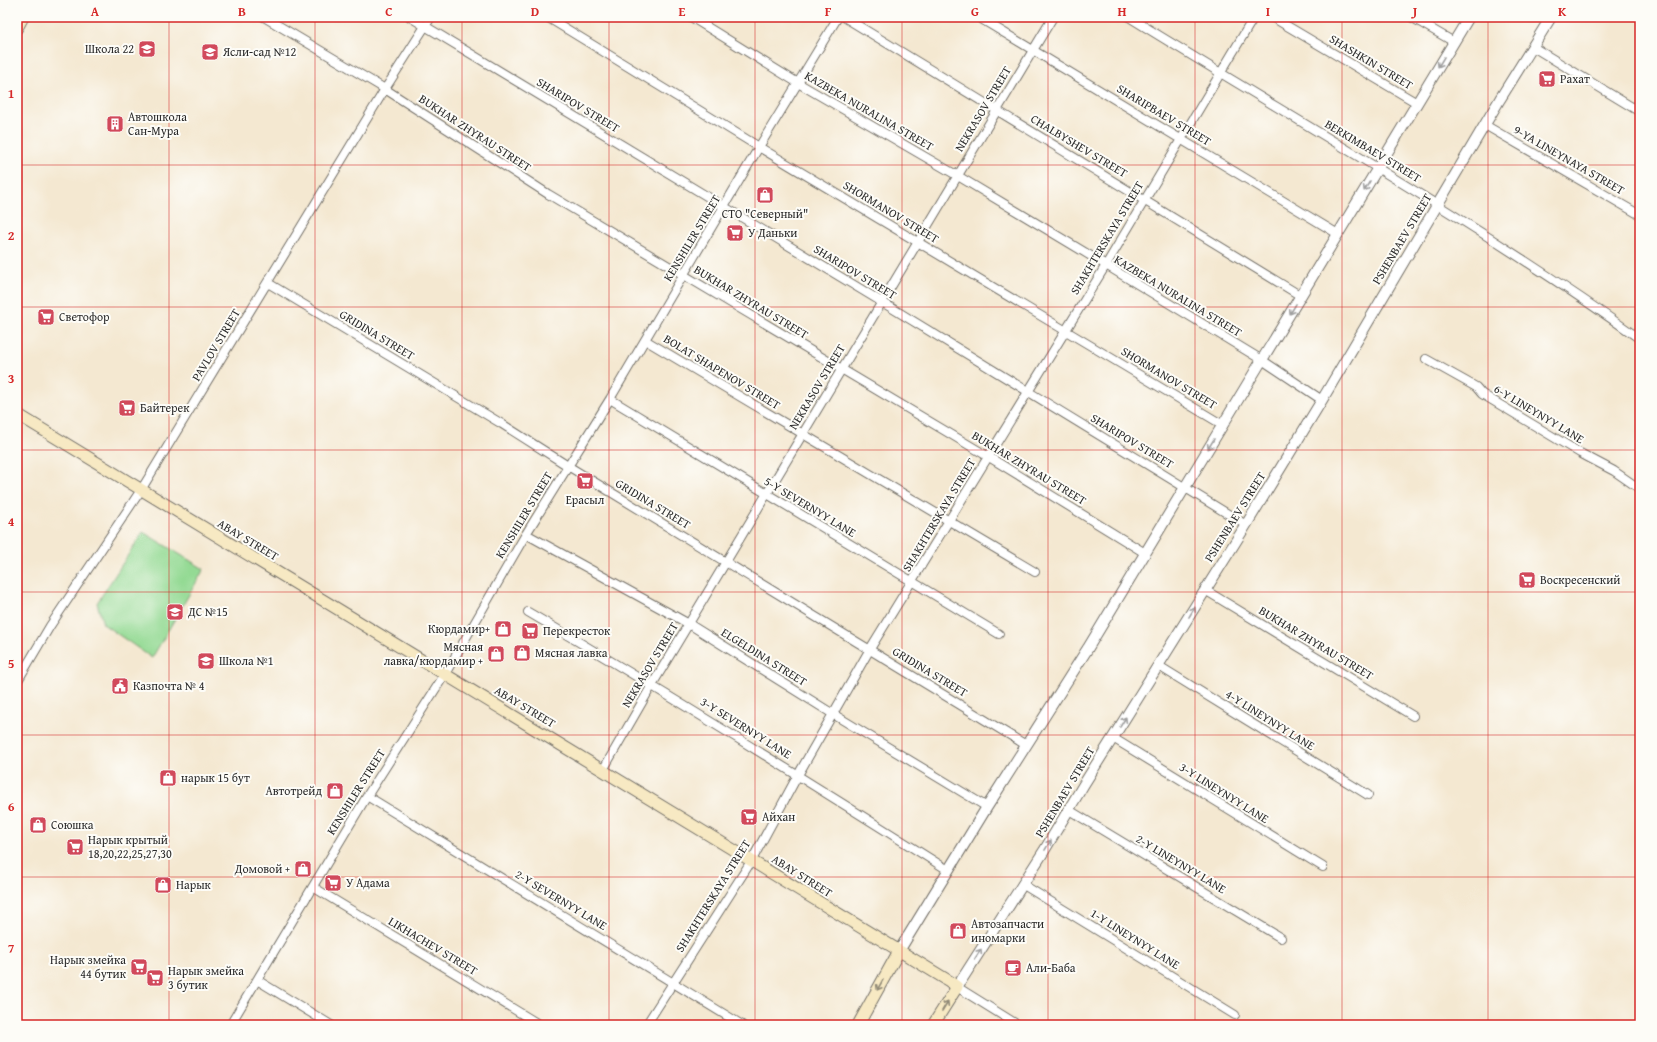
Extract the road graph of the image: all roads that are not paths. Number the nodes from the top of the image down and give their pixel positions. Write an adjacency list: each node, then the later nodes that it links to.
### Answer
1 (23, 17): 18 (main road)
2 (264, 17): 24 (street, BUKHAR ZHYRAU STREET)
3 (410, 17): 17 (street, SHARIPOV STREET)
4 (431, 17): 17 (street, PAVLOV STREET)
5 (547, 17): 30 (street, SHORMANOV STREET)
6 (691, 17): 23 (street, KAZBEKA NURALINA STREET)
7 (838, 17): 23 (street, KENSHILER STREET)
8 (844, 17): 26 (street, CHALBYSHEV STREET)
9 (978, 17): 21 (street, SHARIPBAEV STREET)
10 (1053, 17): 21 (street, NEKRASOV STREET)
11 (1129, 17): 22 (street, BERKIMBAEV STREET)
12 (1254, 17): 22 (street, SHAKHTERSKAYA STREET)
13 (1272, 17): 25 (street, SHASHKIN STREET)
14 (1411, 17): 19 (street)
15 (1469, 17): 19 (street)
16 (1551, 17): 20 (street, PSHENBAEV STREET)
17 (425, 26): 24 (street, PAVLOV STREET); 35 (street, SHARIPOV STREET)
18 (17, 28)
19 (1454, 42): 25 (street, one-way to 25)
20 (1533, 47): 27 (street); 28 (street, PSHENBAEV STREET)
21 (1033, 50): 26 (street, NEKRASOV STREET); 29 (street, SHARIPBAEV STREET)
22 (1221, 74): 29 (street, SHAKHTERSKAYA STREET); 31 (street, BERKIMBAEV STREET)
23 (798, 83): 30 (street, KENSHILER STREET); 32 (street, KAZBEKA NURALINA STREET)
24 (385, 89): 40 (street, BUKHAR ZHYRAU STREET); 41 (street, PAVLOV STREET)
25 (1417, 103): 31 (street)
26 (997, 110): 32 (street, NEKRASOV STREET); 33 (street, CHALBYSHEV STREET)
27 (1640, 112)
28 (1485, 125): 34 (street, PSHENBAEV STREET); 36 (street, 9-YA LINEYNAYA STREET)
29 (1180, 140): 33 (street, SHAKHTERSKAYA STREET); 37 (street, SHARIPBAEV STREET)
30 (759, 147): 35 (street, KENSHILER STREET); 38 (street, SHORMANOV STREET)
31 (1378, 167): 34 (street, BERKIMBAEV STREET); 37 (street, one-way to 37)
32 (958, 176): 38 (street, NEKRASOV STREET); 39 (street, KAZBEKA NURALINA STREET)
33 (1144, 200): 39 (street, SHAKHTERSKAYA STREET); 42 (street, CHALBYSHEV STREET)
34 (1438, 204): 45 (street, BERKIMBAEV STREET); 52 (street, PSHENBAEV STREET)
35 (724, 208): 40 (street, KENSHILER STREET); 43 (street, SHARIPOV STREET)
36 (1640, 215)
37 (1338, 234): 42 (street)
38 (918, 242): 43 (street, NEKRASOV STREET); 44 (street, SHORMANOV STREET)
39 (1106, 265): 44 (street, SHAKHTERSKAYA STREET); 48 (street, KAZBEKA NURALINA STREET)
40 (684, 275): 46 (street, KENSHILER STREET); 49 (street, BUKHAR ZHYRAU STREET)
41 (268, 283): 57 (street, GRIDINA STREET); 60 (street, PAVLOV STREET)
42 (1301, 296): 48 (street, one-way to 48)
43 (882, 302): 49 (street, NEKRASOV STREET); 50 (street, SHARIPOV STREET)
44 (1065, 330): 50 (street, SHAKHTERSKAYA STREET); 54 (street, SHORMANOV STREET)
45 (1640, 339)
46 (645, 340): 51 (street, KENSHILER STREET); 55 (street, BOLAT SHAPENOV STREET)
47 (1426, 359): 59 (street, 6-Y LINEYNYY LANE)
48 (1262, 360): 52 (street, KAZBEKA NURALINA STREET); 54 (street)
49 (841, 369): 55 (street, NEKRASOV STREET); 56 (street, BUKHAR ZHYRAU STREET)
50 (1028, 392): 56 (street, SHAKHTERSKAYA STREET); 58 (street, SHARIPOV STREET)
51 (610, 399): 57 (street, KENSHILER STREET); 61 (street, 5-Y SEVERNYY LANE)
52 (1322, 400): 63 (street, PSHENBAEV STREET)
53 (17, 414): 60 (main road, ABAY STREET)
54 (1223, 425): 58 (street, one-way to 58)
55 (802, 434): 61 (street, NEKRASOV STREET); 62 (street, BOLAT SHAPENOV STREET)
56 (988, 457): 62 (street, SHAKHTERSKAYA STREET); 65 (street, BUKHAR ZHYRAU STREET)
57 (568, 466): 64 (street, KENSHILER STREET); 66 (street, GRIDINA STREET)
58 (1185, 487): 63 (street, SHARIPOV STREET); 65 (street)
59 (1640, 489)
60 (141, 490): 75 (main road, ABAY STREET); 76 (street, PAVLOV STREET)
61 (766, 494): 66 (street, NEKRASOV STREET); 68 (street, 5-Y SEVERNYY LANE)
62 (948, 522): 67 (street, BOLAT SHAPENOV STREET); 68 (street, SHAKHTERSKAYA STREET)
63 (1246, 525): 69 (street, PSHENBAEV STREET)
64 (526, 534): 71 (street, ELGELDINA STREET); 75 (street, KENSHILER STREET)
65 (1145, 553): 81 (street)
66 (726, 561): 71 (street, NEKRASOV STREET); 73 (street, GRIDINA STREET)
67 (1035, 572)
68 (912, 582): 72 (street, 5-Y SEVERNYY LANE); 73 (street, SHAKHTERSKAYA STREET)
69 (1205, 590): 74 (street, PSHENBAEV STREET, one-way to 69); 79 (street, BUKHAR ZHYRAU STREET)
70 (528, 612): 77 (street, 3-Y SEVERNYY LANE)
71 (689, 624): 77 (street, NEKRASOV STREET); 78 (street, ELGELDINA STREET)
72 (999, 634)
73 (870, 649): 78 (street, SHAKHTERSKAYA STREET); 81 (street, GRIDINA STREET)
74 (1159, 666): 80 (street, PSHENBAEV STREET, one-way to 74); 84 (street, 4-Y LINEYNYY LANE)
75 (445, 674): 82 (main road, ABAY STREET); 85 (street, KENSHILER STREET)
76 (17, 682)
77 (652, 685): 82 (street, NEKRASOV STREET); 83 (street, 3-Y SEVERNYY LANE)
78 (833, 714): 83 (street, SHAKHTERSKAYA STREET); 86 (street, ELGELDINA STREET)
79 (1413, 716)
80 (1113, 738): 87 (street, PSHENBAEV STREET); 89 (street, 3-Y LINEYNYY LANE)
81 (1026, 745): 86 (street)
82 (603, 770): 88 (main road, ABAY STREET)
83 (798, 775): 88 (street, SHAKHTERSKAYA STREET); 90 (street, 3-Y SEVERNYY LANE)
84 (1368, 795)
85 (367, 796): 92 (street, KENSHILER STREET); 96 (street, 2-Y SEVERNYY LANE)
86 (987, 807): 90 (street)
87 (1069, 810): 91 (street, PSHENBAEV STREET, one-way to 87); 93 (street, 2-Y LINEYNYY LANE)
88 (752, 860): 94 (main road, ABAY STREET); 96 (street, SHAKHTERSKAYA STREET)
89 (1323, 868)
90 (948, 870): 94 (street)
91 (1022, 884): 97 (street, PSHENBAEV STREET, one-way to 91); 98 (street, 1-Y LINEYNYY LANE)
92 (313, 887): 95 (street, KENSHILER STREET); 101 (street, LIKHACHEV STREET)
93 (1281, 938)
94 (899, 951): 97 (main road, ABAY STREET); 104 (main road, one-way to 104)
95 (257, 980): 99 (street, KENSHILER STREET); 100 (street)
96 (673, 982): 102 (street, SHAKHTERSKAYA STREET); 103 (street, 2-Y SEVERNYY LANE)
97 (957, 987): 105 (main road, PSHENBAEV STREET, one-way to 97); 106 (street, ABAY STREET)
98 (1235, 1015)
99 (230, 1025)
100 (332, 1025)
101 (540, 1025)
102 (646, 1025)
103 (742, 1025)
104 (858, 1025)
105 (933, 1025)
106 (1018, 1025)

